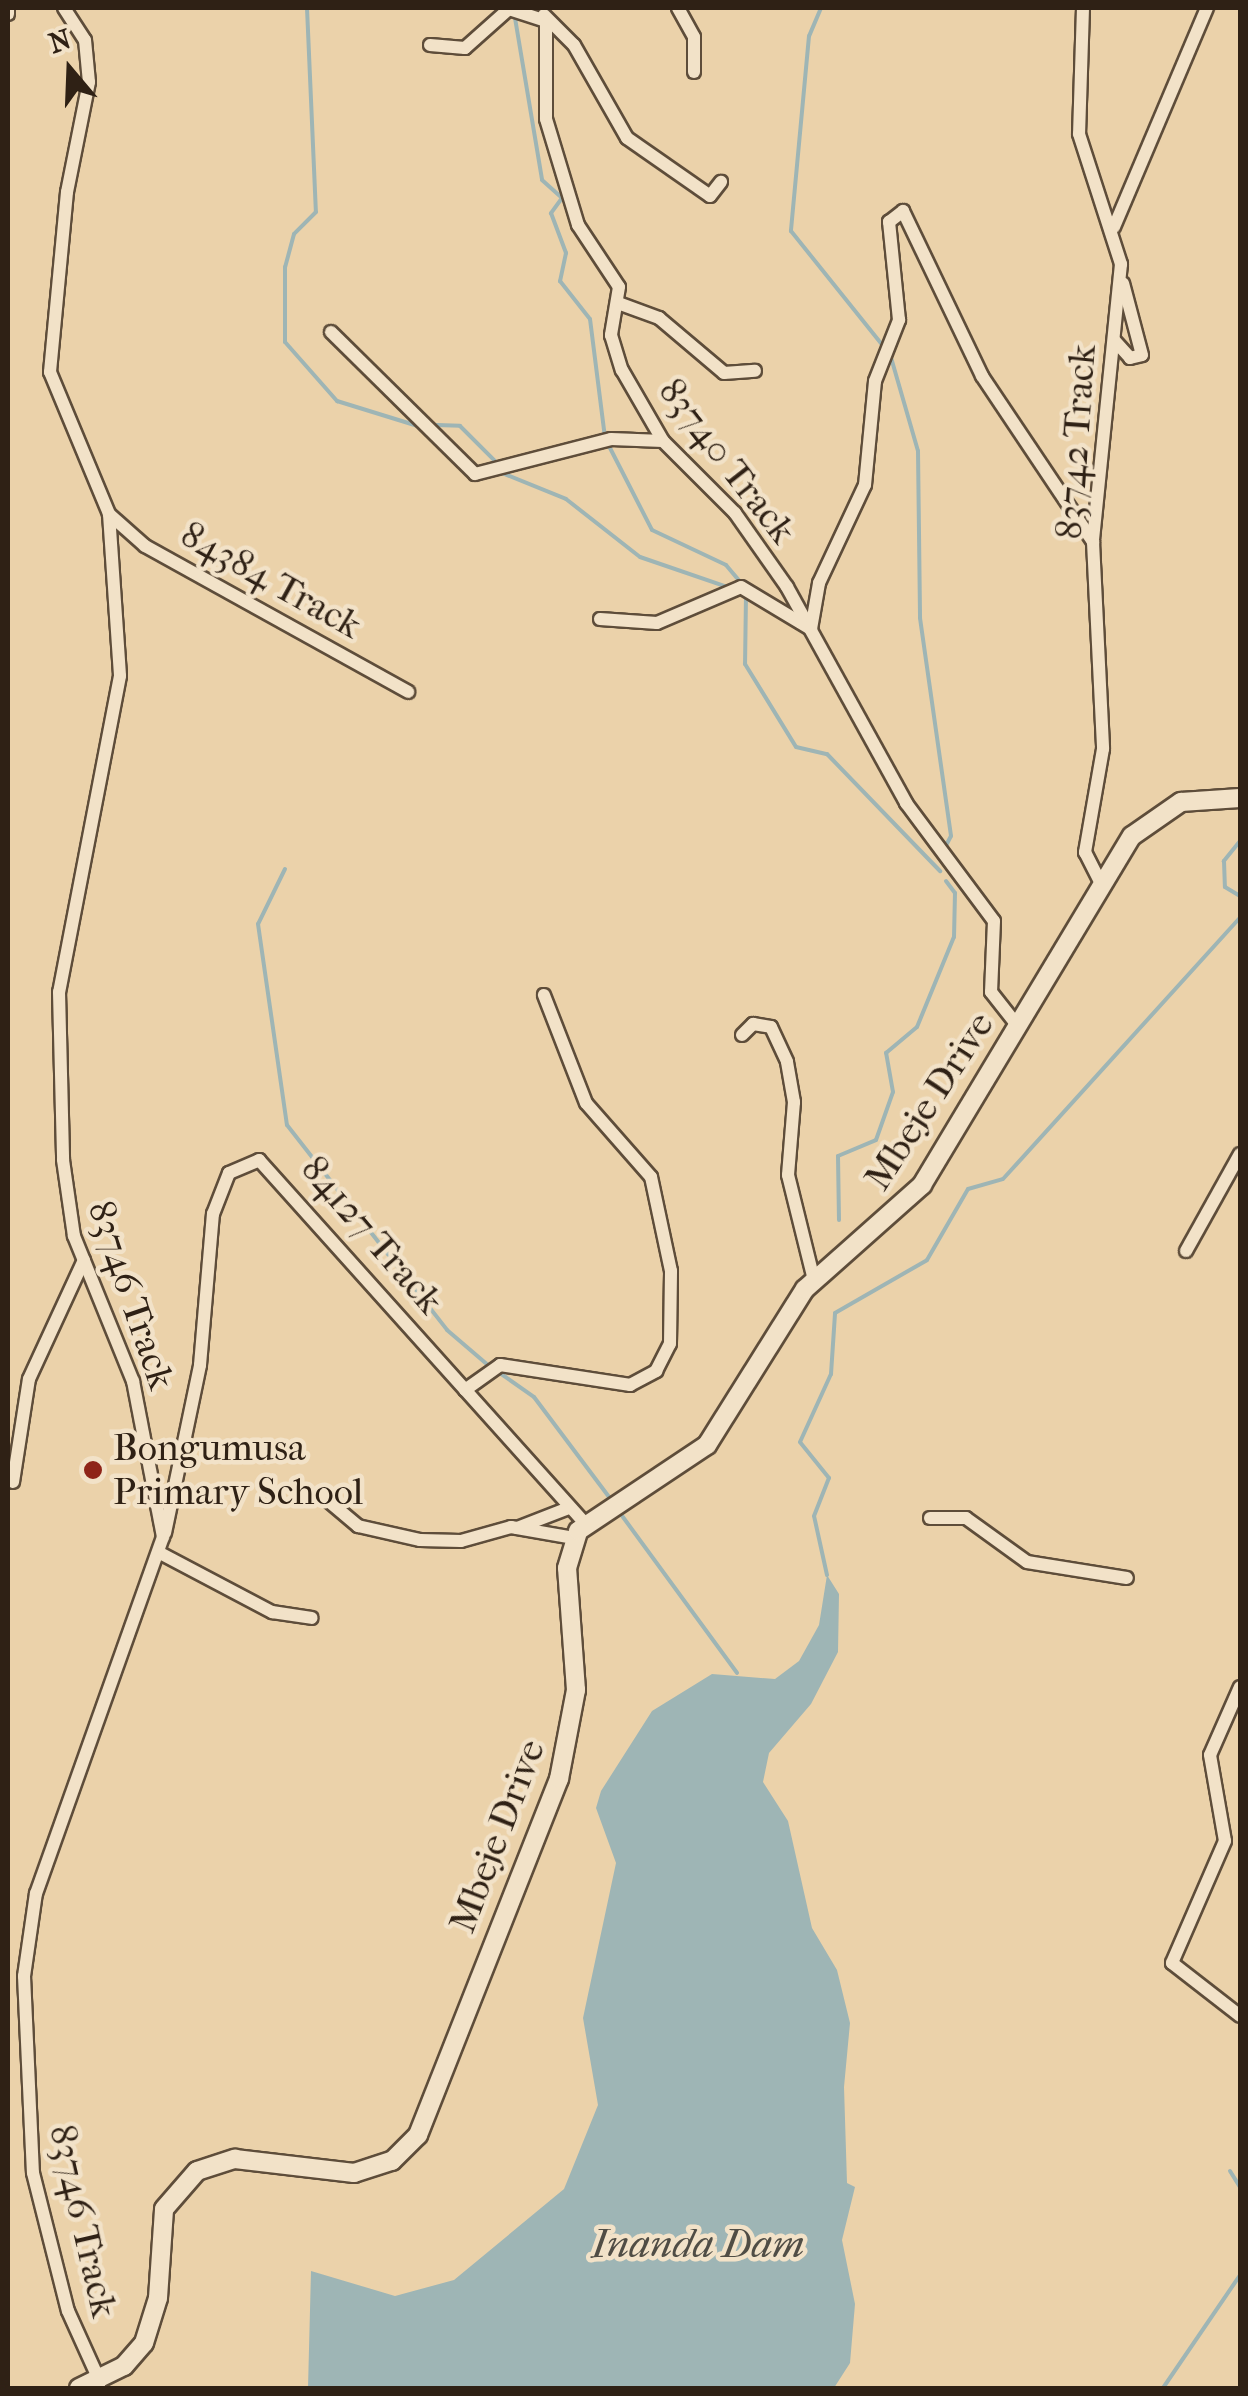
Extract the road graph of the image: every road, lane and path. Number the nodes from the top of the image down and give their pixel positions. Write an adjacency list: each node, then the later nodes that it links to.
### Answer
1 (678, 8): 7 (street)
2 (1084, 8): 9 (street, 83742 Track)
3 (1207, 8): 9 (street)
4 (537, 10): 6 (street); 8 (street); 11 (street, 83740 Track)
5 (70, 11): 16 (street, 83746 Track)
6 (430, 45)
7 (694, 72)
8 (721, 182)
9 (1114, 228): 10 (street, 83742 Track)
10 (1121, 277): 13 (street, 83742 Track); 13 (street)
11 (618, 303): 14 (street); 15 (street, 83740 Track)
12 (331, 332): 15 (street)
13 (1114, 340): 17 (street, 83742 Track)
14 (755, 372)
15 (662, 441): 19 (street, 83740 Track)
16 (110, 514): 20 (street, 84384 Track); 28 (street, 83746 Track)
17 (1093, 542): 19 (street); 22 (street, 83742 Track)
18 (600, 619): 19 (street)
19 (811, 629): 24 (street, 83740 Track)
20 (408, 692)
21 (1240, 798): 22 (street, Mbeje Drive)
22 (1100, 882): 24 (street, Mbeje Drive)
23 (544, 995): 30 (street)
24 (1017, 1025): 29 (street, Mbeje Drive)
25 (742, 1034): 29 (street)
26 (1240, 1154): 27 (street)
27 (1186, 1252)
28 (84, 1260): 31 (street); 37 (street, 83746 Track)
29 (814, 1280): 36 (street, Mbeje Drive)
30 (465, 1390): 33 (street, 84127 Track); 37 (street, 84127 Track)
31 (13, 1482)
32 (320, 1494): 35 (street)
33 (566, 1509): 35 (street); 36 (street, 84127 Track)
34 (930, 1518): 39 (street)
35 (518, 1528): 36 (street)
36 (580, 1531): 43 (street, Mbeje Drive)
37 (163, 1537): 38 (street, 83746 Track)
38 (160, 1553): 40 (street); 43 (street, 83746 Track)
39 (1127, 1578)
40 (312, 1618)
41 (1240, 1687): 42 (street)
42 (1240, 2016)
43 (100, 2382): 44 (street, Mbeje Drive)
44 (79, 2388)

